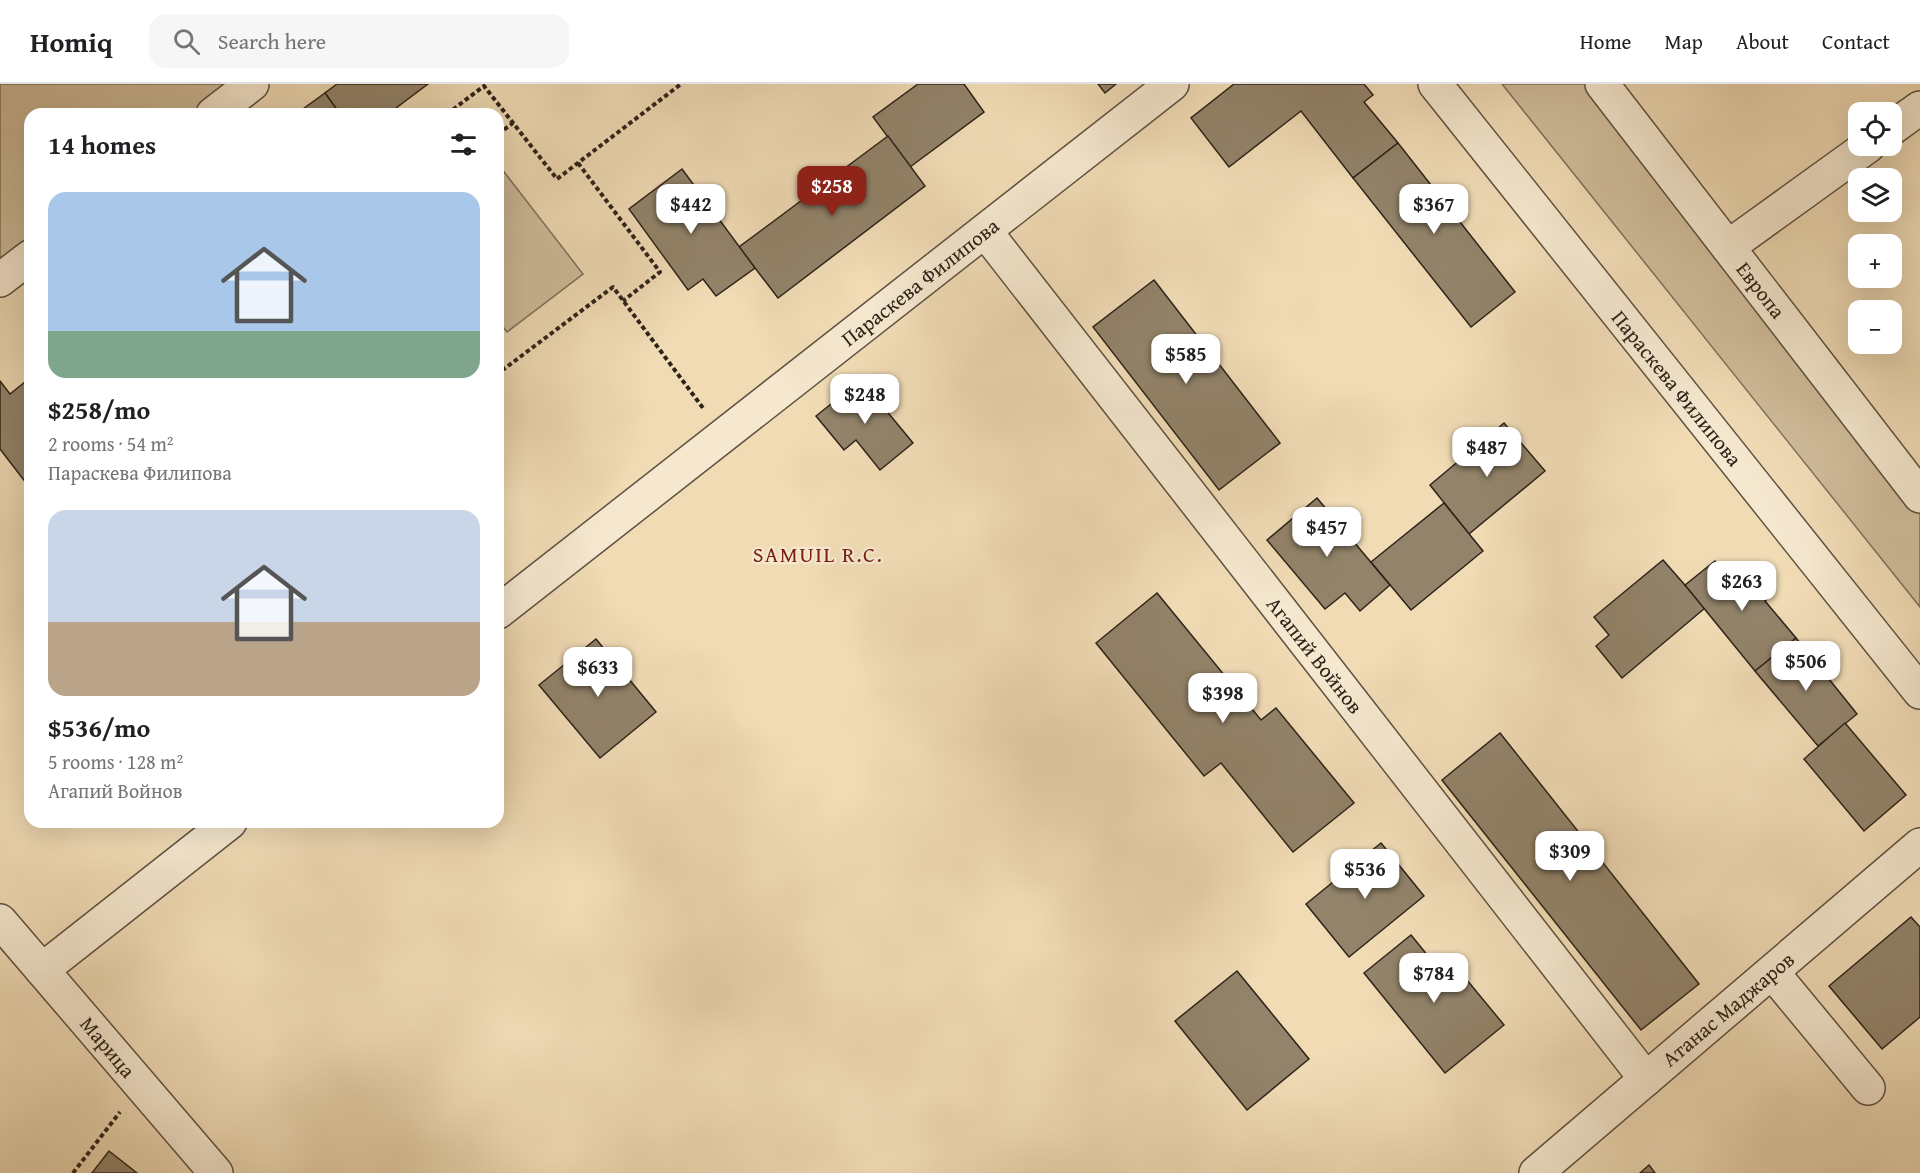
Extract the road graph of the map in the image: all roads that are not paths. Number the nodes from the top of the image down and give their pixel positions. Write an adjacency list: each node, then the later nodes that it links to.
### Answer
1 (252, 84): 5 (street)
2 (1172, 84): 9 (street, Параскева Филипова)
3 (1435, 84): 15 (street, Параскева Филипова)
4 (1602, 84): 10 (street, Европа)
5 (221, 108)
6 (1920, 108): 7 (street)
7 (1902, 121)
8 (1854, 156): 10 (street)
9 (985, 231): 14 (street, Параскева Филипова); 21 (street, Агапий Войнов)
10 (1728, 247): 13 (street, Европа)
11 (24, 261): 12 (street)
12 (0, 280)
13 (1920, 496)
14 (504, 607)
15 (1920, 692)
16 (222, 828): 19 (street)
17 (1920, 845): 20 (street, Атанас Маджаров)
18 (0, 921): 19 (street, Марица)
19 (42, 970): 23 (street, Марица)
20 (1772, 972): 21 (street, Атанас Маджаров); 22 (street)
21 (1646, 1079): 24 (street, Атанас Маджаров)
22 (1868, 1088)
23 (216, 1173)
24 (1536, 1173)

